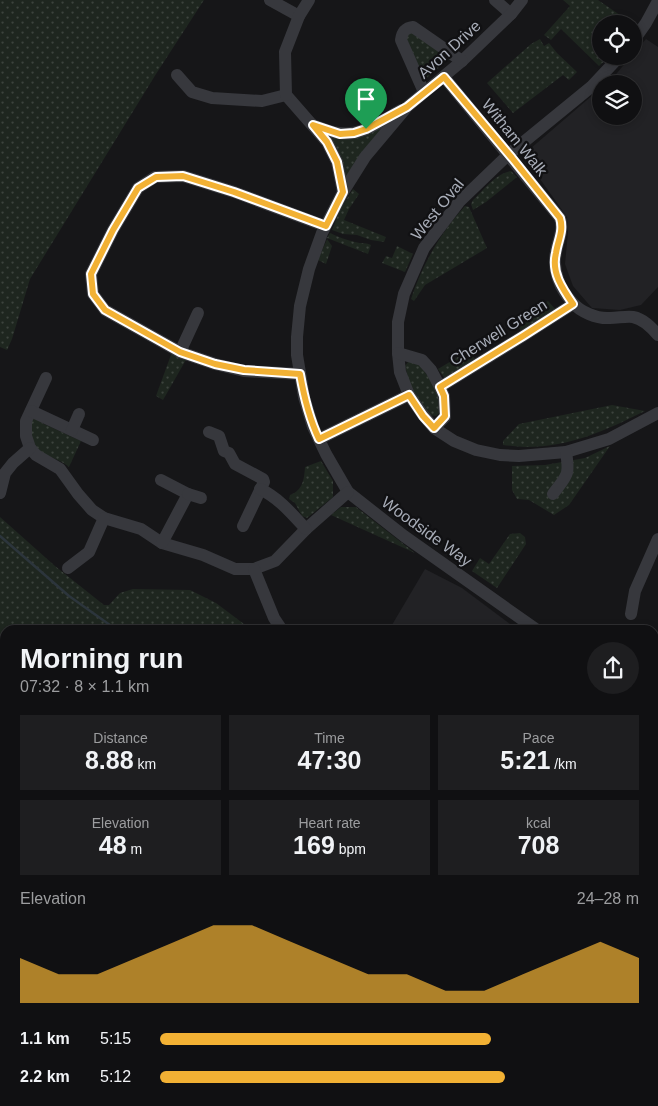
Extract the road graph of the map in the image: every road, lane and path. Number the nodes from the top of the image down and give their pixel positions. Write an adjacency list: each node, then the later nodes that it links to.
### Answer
1 (270, 0): 7 (street)
2 (309, 0): 7 (street)
3 (495, 0): 6 (street)
4 (522, 0): 6 (street, Avon Drive)
5 (658, 1): 8 (street)
6 (511, 14): 9 (street, Avon Drive)
7 (298, 16): 14 (street)
8 (642, 29)
9 (462, 61): 12 (street, Avon Drive); 13 (street)
10 (612, 65): 17 (street, West Oval)
11 (177, 75): 14 (street)
12 (444, 77): 13 (street, Avon Drive); 17 (street, Witham Walk)
13 (424, 92): 15 (street, Avon Drive)
14 (286, 95): 16 (street)
15 (407, 107): 16 (street, Avon Drive); 18 (street, Avon Drive)
16 (313, 125): 18 (street)
17 (509, 154): 20 (street, Witham Walk); 24 (street, West Oval)
18 (343, 192): 19 (street, Avon Drive)
19 (326, 226): 23 (street); 25 (street, Avon Drive)
20 (573, 304): 22 (street); 27 (street, Cherwell Green)
21 (198, 313): 23 (street)
22 (654, 330)
23 (180, 352): 25 (street)
24 (398, 353): 27 (street); 28 (street, West Oval)
25 (300, 374): 35 (street, Avon Drive)
26 (46, 378): 29 (street)
27 (440, 387): 32 (street)
28 (409, 395): 32 (street, West Oval); 35 (street)
29 (31, 411): 33 (street); 37 (street)
30 (658, 413): 38 (street, West Oval)
31 (79, 414): 33 (street)
32 (434, 428): 38 (street, West Oval)
33 (72, 430): 36 (street)
34 (210, 432): 40 (street)
35 (319, 439): 41 (street, Woodside Way)
36 (93, 440)
37 (30, 448): 42 (street); 46 (street)
38 (566, 452): 44 (street)
39 (161, 480): 43 (street)
40 (262, 485): 47 (street); 48 (street)
41 (348, 492): 48 (street); 55 (street, Woodside Way)
42 (0, 493)
43 (188, 494): 45 (street); 50 (street)
44 (553, 494)
45 (201, 498)
46 (104, 518): 50 (street); 51 (street)
47 (243, 526)
48 (306, 529): 52 (street)
49 (658, 539): 53 (street)
50 (162, 543): 52 (street)
51 (68, 568)
52 (254, 569): 54 (street)
53 (631, 614)
54 (279, 625)
55 (530, 625)

